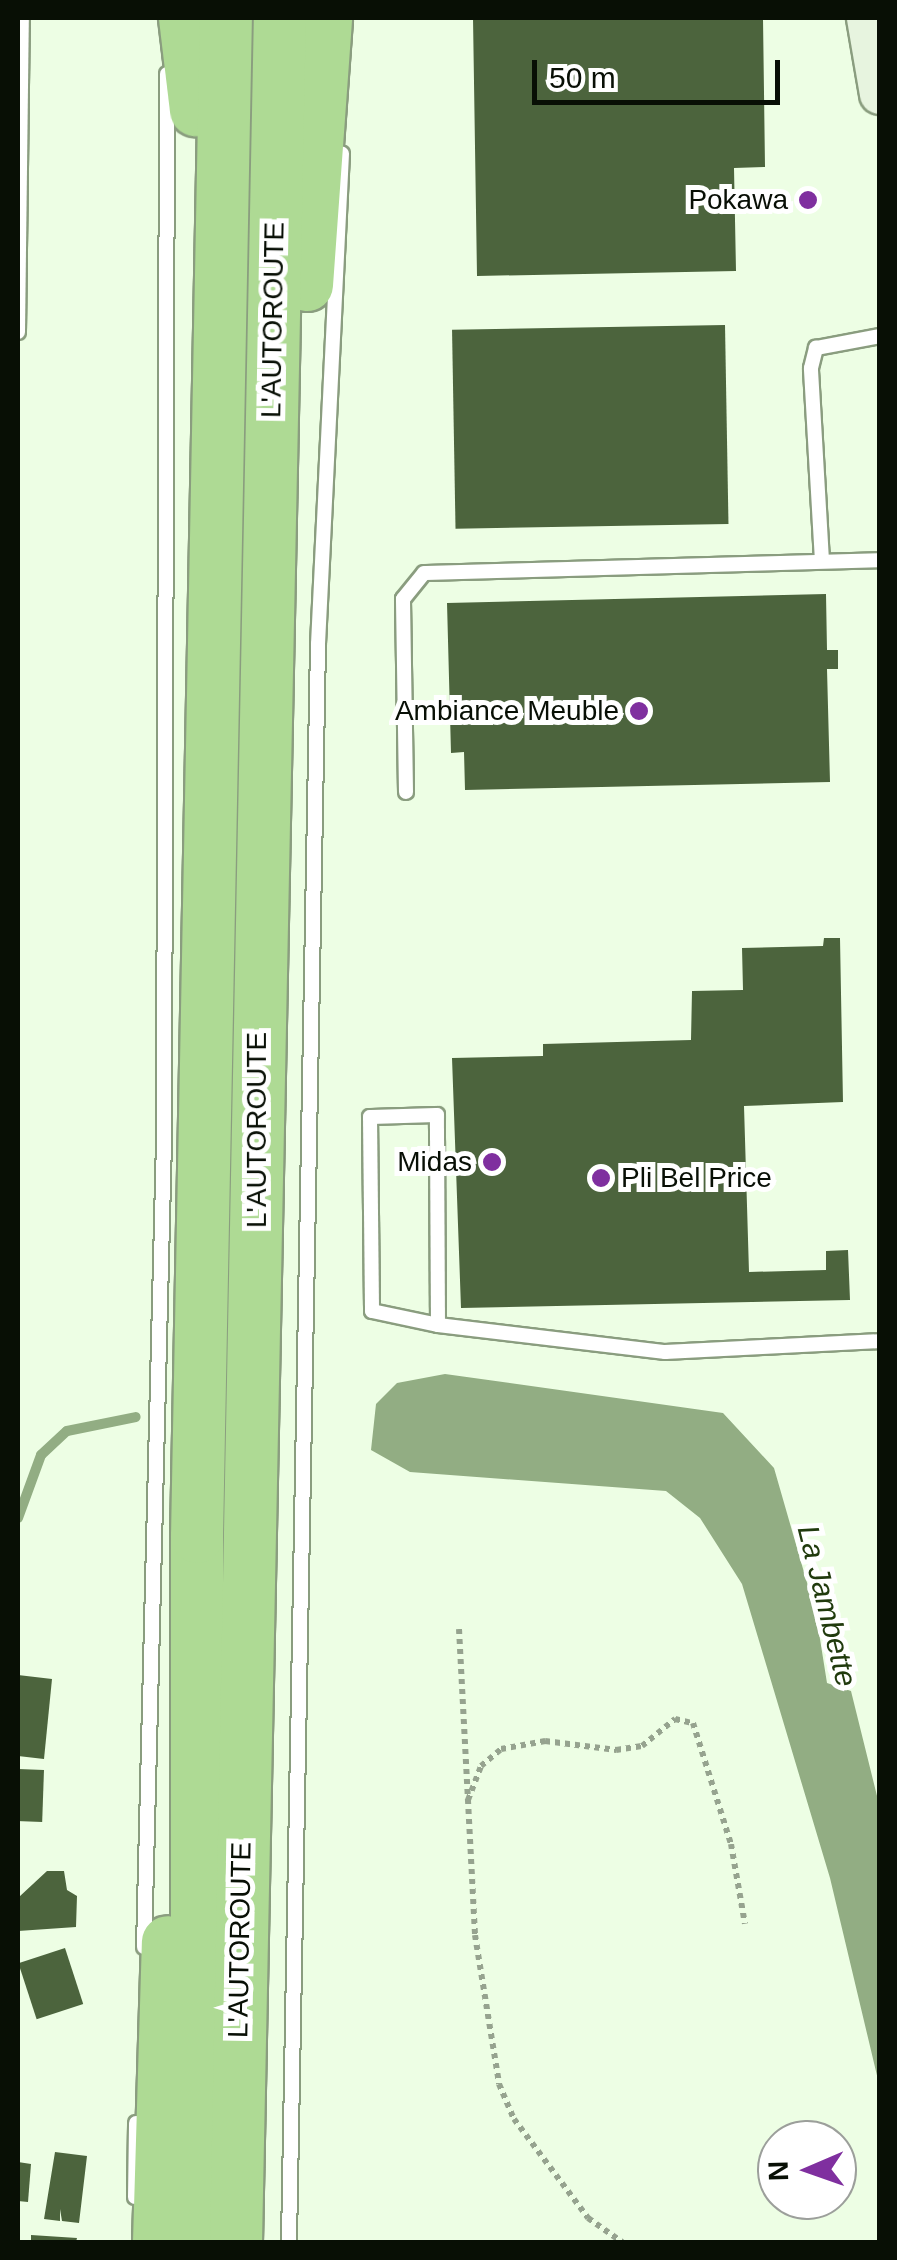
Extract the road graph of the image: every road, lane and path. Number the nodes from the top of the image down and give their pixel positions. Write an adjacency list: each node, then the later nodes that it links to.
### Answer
1 (22, 18): 9 (lane)
2 (226, 18): 15 (highway, L'AUTOROUTE)
3 (280, 18): 14 (highway, L'AUTOROUTE)
4 (326, 18): 14 (highway)
5 (867, 18): 7 (main road)
6 (175, 35): 15 (highway); 22 (lane)
7 (880, 94)
8 (344, 128): 29 (lane)
9 (18, 332)
10 (880, 336): 12 (lane)
11 (880, 560): 12 (lane)
12 (822, 561): 13 (lane)
13 (406, 792)
14 (259, 915): 23 (highway, L'AUTOROUTE)
15 (210, 934): 18 (highway, L'AUTOROUTE)
16 (438, 1325): 16 (lane); 17 (lane)
17 (880, 1340)
18 (196, 1537): 25 (highway); 26 (highway, L'AUTOROUTE)
19 (458, 1629): 20 (path)
20 (467, 1801): 21 (path); 30 (path)
21 (745, 1924)
22 (142, 1970)
23 (238, 2034): 27 (highway, L'AUTOROUTE); 28 (highway)
24 (138, 2097): 25 (lane)
25 (147, 2234)
26 (197, 2242)
27 (236, 2242)
28 (252, 2242)
29 (289, 2242)
30 (622, 2242)

